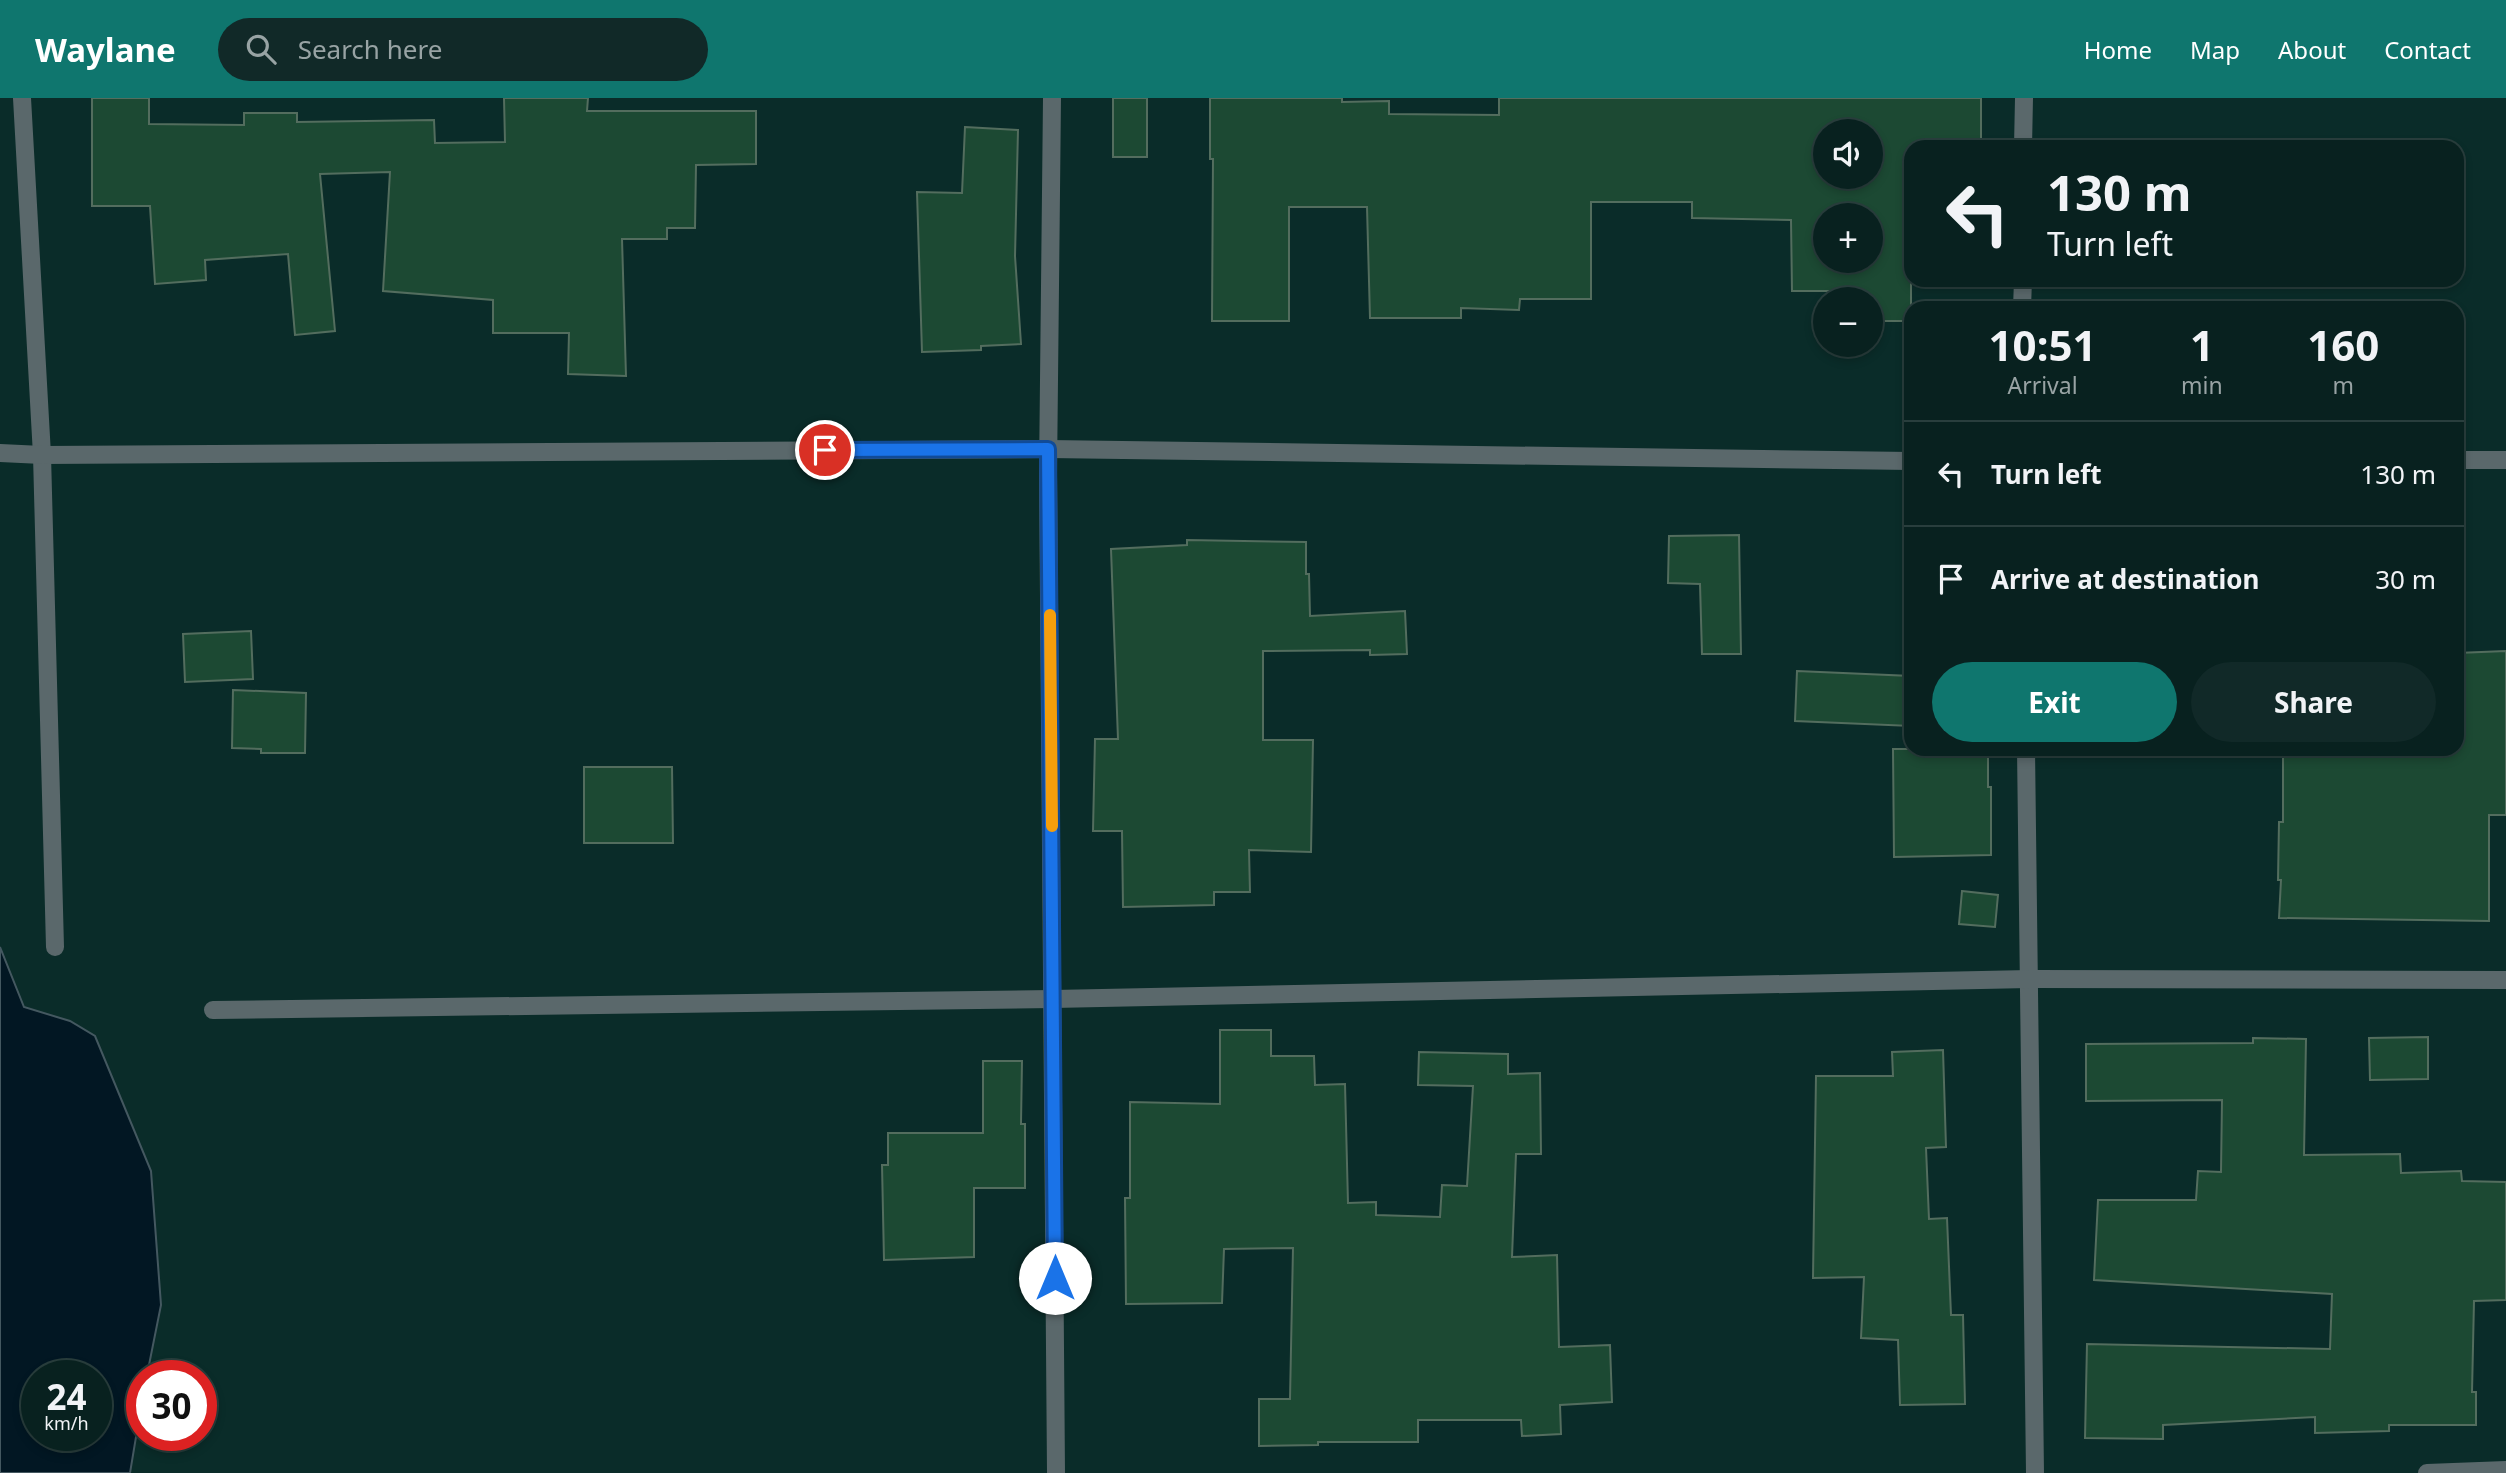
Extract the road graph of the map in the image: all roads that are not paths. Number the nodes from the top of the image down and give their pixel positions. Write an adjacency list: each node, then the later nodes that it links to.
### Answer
1 (22, 98): 7 (street)
2 (1052, 98): 5 (street)
3 (2024, 98): 4 (street)
4 (2023, 140)
5 (1048, 449): 7 (street); 10 (street); 15 (street)
6 (0, 453): 7 (street)
7 (42, 455): 12 (street)
8 (2464, 460): 9 (street)
9 (2506, 460)
10 (1904, 461)
11 (2026, 756): 13 (street)
12 (55, 947)
13 (2029, 979): 14 (street); 15 (street); 19 (street)
14 (2506, 980)
15 (1053, 999): 16 (street); 18 (street)
16 (213, 1010)
17 (2506, 1470): 20 (street)
18 (1056, 1473)
19 (2035, 1473)
20 (2427, 1473)

